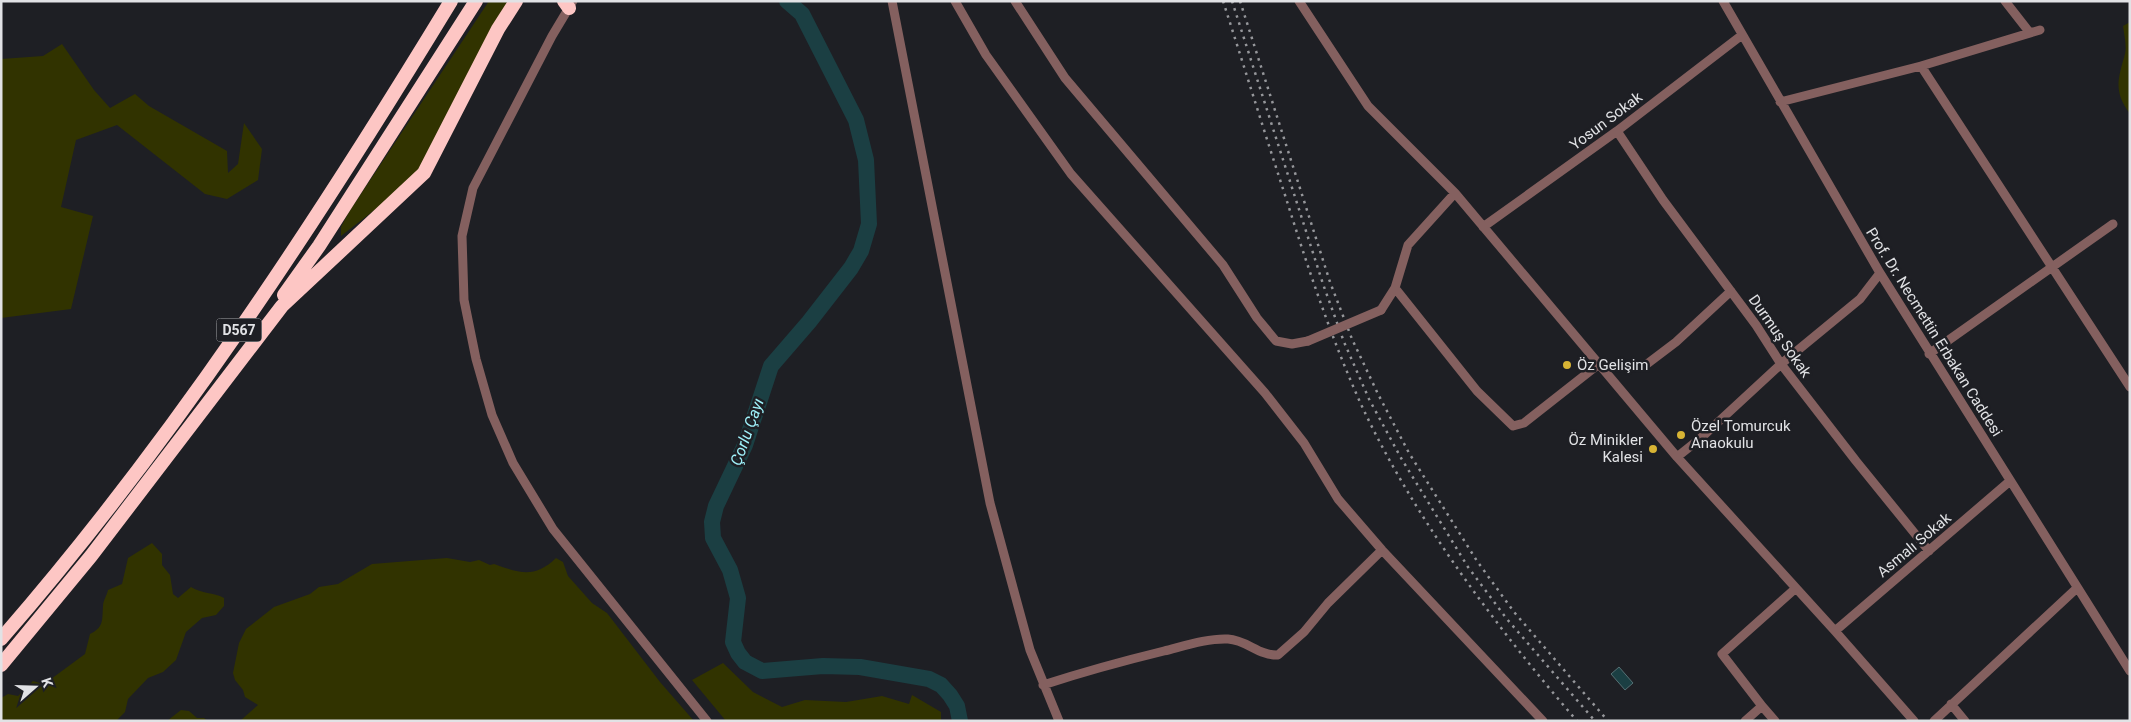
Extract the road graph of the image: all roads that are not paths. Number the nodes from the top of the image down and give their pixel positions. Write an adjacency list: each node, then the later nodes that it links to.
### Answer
1 (476, 1): 29 (highway, D567)
2 (516, 1): 29 (highway)
3 (892, 1): 40 (street)
4 (955, 1): 32 (street)
5 (1015, 1): 22 (street, bridge)
6 (1299, 1): 17 (street)
7 (1723, 1): 13 (street, Prof. Dr. Necmettin Erbakan Caddesi)
8 (2005, 1): 12 (street)
9 (451, 2): 37 (highway, D567)
10 (569, 3): 43 (street)
11 (2040, 30): 12 (street)
12 (2030, 33): 14 (street)
13 (1742, 35): 15 (street, Prof. Dr. Necmettin Erbakan Caddesi); 16 (street, Yosun Sokak)
14 (1921, 66): 15 (street); 20 (street)
15 (1780, 102): 21 (street, Prof. Dr. Necmettin Erbakan Caddesi)
16 (1618, 131): 19 (street, Yosun Sokak); 23 (street, Durmuş Sokak)
17 (1455, 194): 19 (street); 22 (street)
18 (2113, 224): 20 (street)
19 (1483, 227): 25 (street)
20 (2051, 268): 24 (street); 28 (street)
21 (1880, 273): 24 (street, Prof. Dr. Necmettin Erbakan Caddesi); 26 (street)
22 (1395, 288): 25 (street)
23 (1731, 291): 26 (street, Durmuş Sokak); 27 (street)
24 (1929, 354): 31 (street, Prof. Dr. Necmettin Erbakan Caddesi)
25 (1599, 364): 30 (street)
26 (1781, 364): 30 (street); 33 (street, Durmuş Sokak)
27 (1643, 367)
28 (2130, 387)
29 (193, 422): 38 (highway, D567)
30 (1676, 457): 34 (street)
31 (2010, 481): 33 (street, Asmalı Sokak); 35 (street, Prof. Dr. Necmettin Erbakan Caddesi)
32 (1382, 550): 40 (street); 45 (street)
33 (1929, 550): 36 (street, Asmalı Sokak)
34 (1796, 588): 36 (street); 42 (street)
35 (2077, 588): 39 (street, Prof. Dr. Necmettin Erbakan Caddesi); 41 (street)
36 (1836, 631): 48 (street)
37 (1, 639)
38 (1, 665)
39 (2130, 671)
40 (1043, 685): 44 (street)
41 (1951, 704): 49 (street); 50 (street)
42 (1762, 706): 46 (street); 47 (street)
43 (707, 721)
44 (1059, 721)
45 (1543, 721)
46 (1745, 721)
47 (1774, 721)
48 (1914, 721)
49 (1934, 721)
50 (1965, 721)

